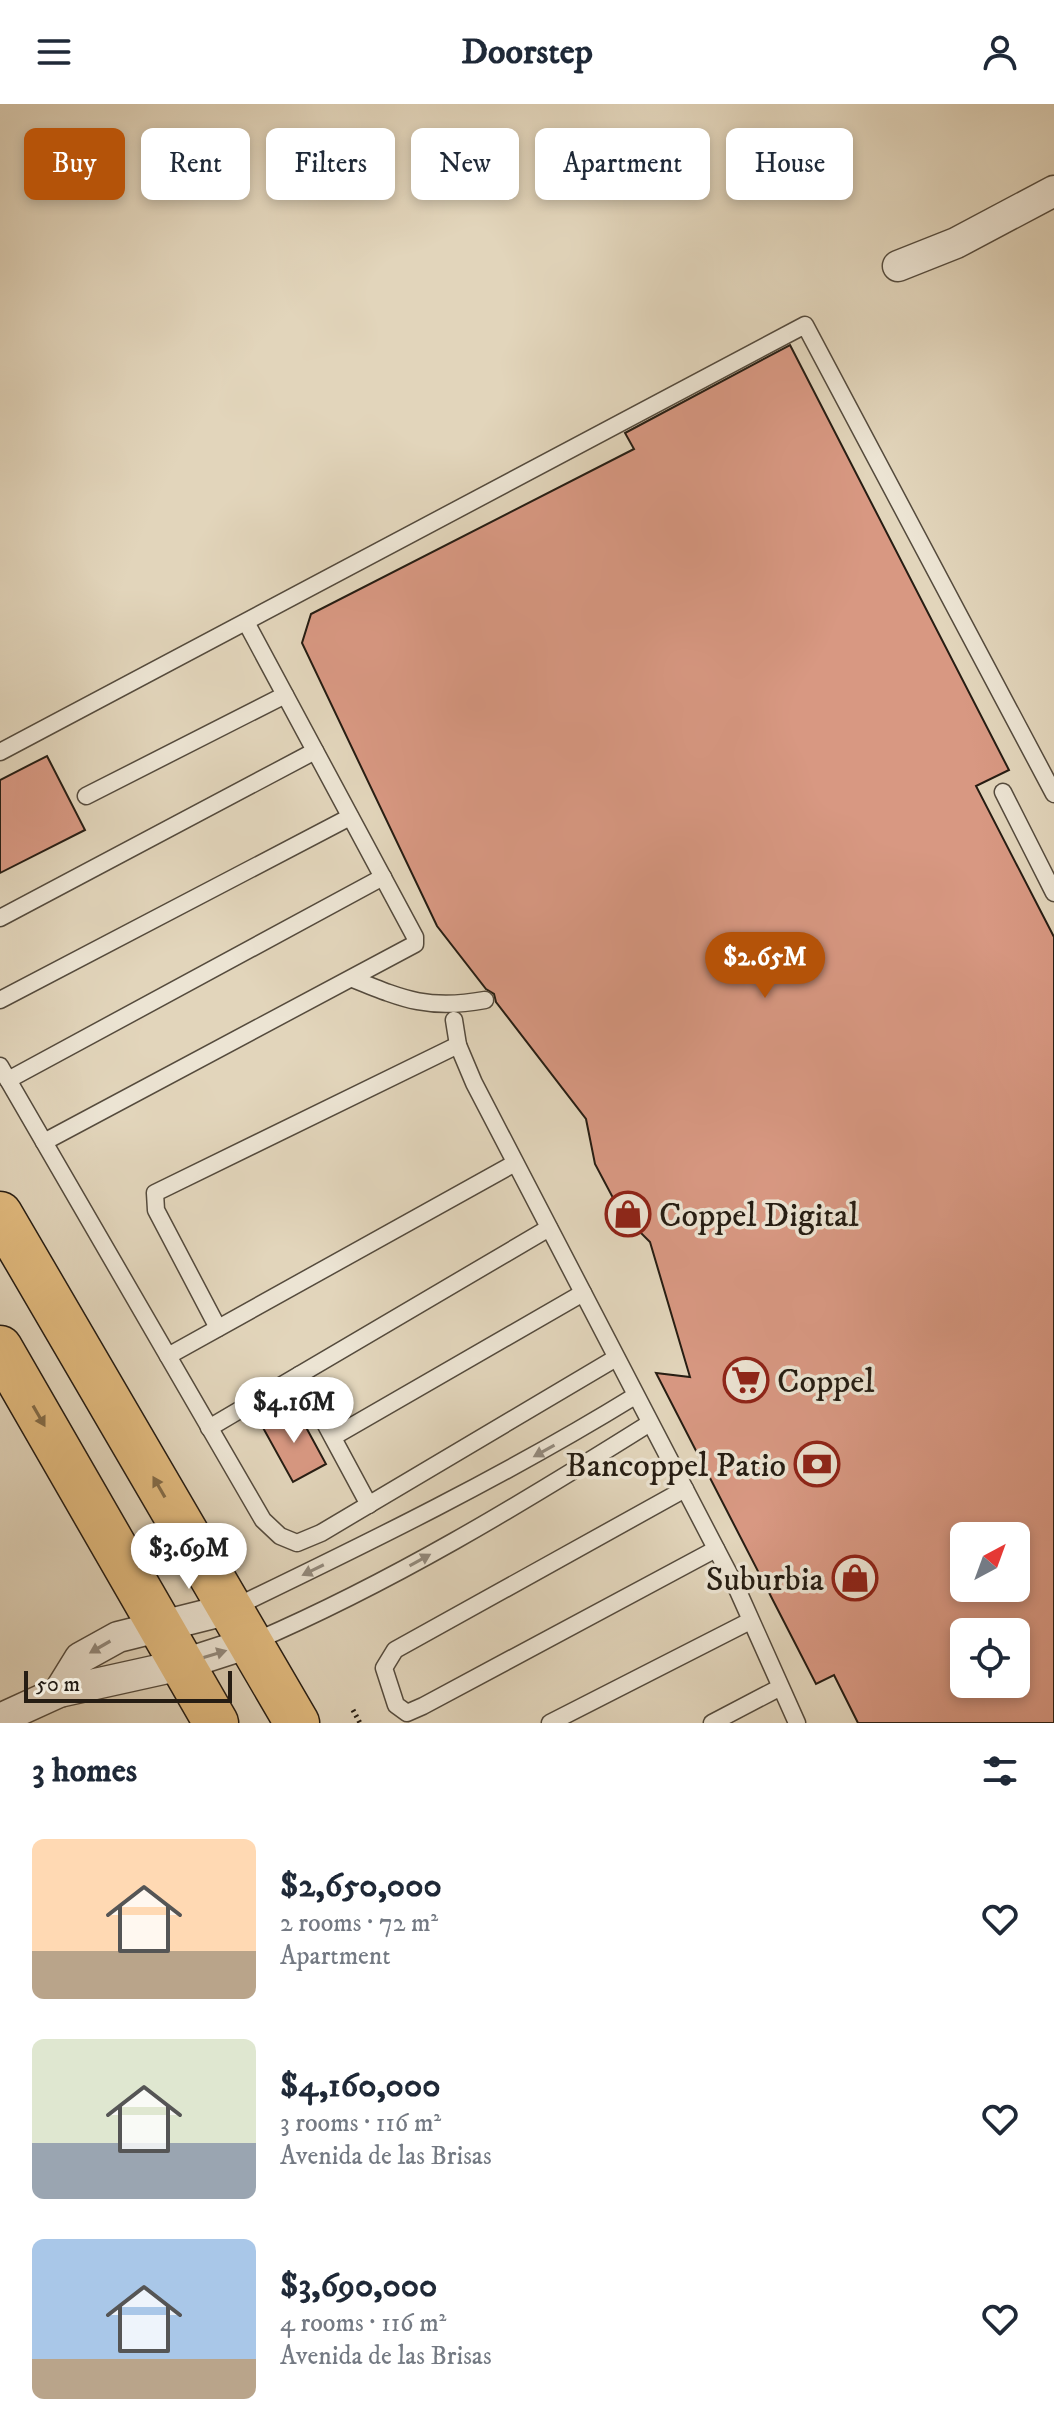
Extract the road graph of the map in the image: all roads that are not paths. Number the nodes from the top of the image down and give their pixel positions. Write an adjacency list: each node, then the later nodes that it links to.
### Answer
1 (1054, 191): 2 (street)
2 (898, 266)
3 (247, 624): 4 (lane); 6 (lane); 8 (lane)
4 (285, 695): 5 (lane); 9 (lane)
5 (315, 751): 10 (lane); 13 (lane)
6 (0, 752)
7 (1003, 792): 12 (lane)
8 (1054, 794)
9 (86, 796)
10 (350, 817): 11 (lane); 15 (lane)
11 (383, 877): 14 (lane); 19 (lane)
12 (1054, 893)
13 (0, 918)
14 (353, 979): 16 (lane); 20 (lane)
15 (0, 1000)
16 (485, 1000)
17 (454, 1020): 18 (lane)
18 (458, 1045): 21 (lane); 25 (lane)
19 (4, 1073): 20 (lane)
20 (44, 1142): 27 (lane)
21 (515, 1163): 23 (lane); 25 (lane)
22 (0, 1214): 39 (main road, one-way to 22)
23 (549, 1228): 24 (lane); 29 (lane)
24 (583, 1293): 28 (lane); 33 (lane)
25 (218, 1328): 27 (lane)
26 (0, 1348): 38 (main road, one-way to 38)
27 (168, 1356): 32 (lane)
28 (616, 1358): 30 (lane); 35 (lane)
29 (299, 1375): 32 (lane); 33 (lane)
30 (635, 1396): 31 (lane); 39 (lane, one-way to 39)
31 (650, 1423): 34 (lane); 39 (lane, one-way to 31)
32 (209, 1428): 35 (lane)
33 (333, 1437): 35 (lane)
34 (685, 1489): 36 (lane); 43 (lane)
35 (369, 1505)
36 (716, 1549): 37 (lane); 43 (lane)
37 (750, 1621): 41 (lane); 47 (lane)
38 (159, 1626): 39 (street); 40 (main road); 42 (street, one-way to 42)
39 (240, 1626): 40 (street, one-way to 39); 46 (main road)
40 (181, 1665): 42 (street); 45 (main road)
41 (779, 1688): 48 (lane); 49 (lane)
42 (59, 1692): 44 (street)
43 (410, 1718)
44 (0, 1719)
45 (216, 1723)
46 (297, 1723)
47 (550, 1723)
48 (712, 1723)
49 (797, 1723)

